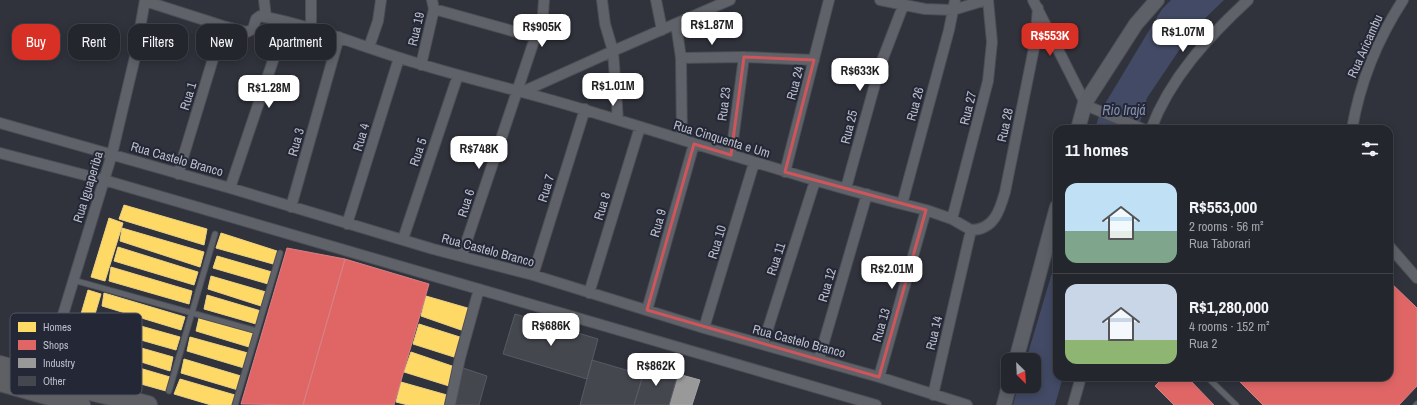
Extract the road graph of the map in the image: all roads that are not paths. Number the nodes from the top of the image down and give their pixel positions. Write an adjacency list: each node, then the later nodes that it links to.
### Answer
1 (145, 0): 22 (street); 53 (street, Rua Iguaperiba)
2 (264, 0): 20 (street)
3 (310, 0): 24 (street)
4 (381, 0): 31 (street)
5 (544, 0): 30 (street, Rua 6)
6 (602, 0): 32 (street)
7 (656, 0): 27 (street)
8 (730, 0): 15 (street)
9 (830, 0): 37 (street, Rua 24)
10 (880, 0): 16 (street)
11 (987, 0): 19 (street); 66 (street, Rua 27)
12 (1248, 0): 47 (street)
13 (1403, 0): 48 (street, Rua Aricambu)
14 (1151, 2): 41 (street)
15 (715, 3): 25 (street)
16 (898, 3): 19 (street); 61 (street, Rua 25)
17 (1036, 4): 41 (street); 69 (street, Rua 28)
18 (433, 5): 30 (street); 38 (street, Rua 19)
19 (954, 5): 63 (street, Rua 26)
20 (261, 18): 21 (street, Rua Cinquenta e Um); 26 (street)
21 (286, 22): 23 (street, Rua Cinquenta e Um); 60 (street)
22 (217, 24)
23 (293, 24)
24 (311, 24)
25 (676, 24): 27 (street); 35 (street)
26 (247, 30)
27 (662, 30): 32 (street)
28 (336, 36): 29 (street, Rua Cinquenta e Um)
29 (340, 37): 31 (street, Rua Cinquenta e Um); 64 (street, Rua 3)
30 (534, 37): 40 (street, Rua 6)
31 (369, 47): 34 (street, Rua Cinquenta e Um)
32 (613, 51): 40 (street); 43 (street)
33 (744, 57): 35 (street); 37 (street); 54 (street, Rua 23)
34 (399, 58): 38 (street, Rua Cinquenta e Um); 68 (street, Rua 4)
35 (680, 58): 50 (street)
36 (213, 60): 57 (street, Rua 1)
37 (814, 60): 56 (street, Rua 24)
38 (421, 65): 39 (street, Rua Cinquenta e Um)
39 (458, 75): 40 (street, Rua Cinquenta e Um); 71 (street, Rua 5)
40 (520, 92): 42 (street, Rua Cinquenta e Um); 74 (street, Rua 6)
41 (1085, 104): 45 (street); 46 (street)
42 (585, 109): 43 (street, Rua Cinquenta e Um); 75 (street, Rua 7)
43 (618, 120): 49 (street, Rua Cinquenta e Um)
44 (0, 123): 53 (street, Rua Castelo Branco)
45 (1079, 125)
46 (1133, 125)
47 (1153, 125)
48 (1353, 125)
49 (640, 127): 50 (street, Rua Cinquenta e Um); 79 (street, Rua 8)
50 (682, 139): 51 (street, Rua Cinquenta e Um)
51 (694, 144): 54 (street, Rua Cinquenta e Um); 80 (street, Rua 9)
52 (0, 153): 58 (street)
53 (112, 154): 57 (street, Rua Castelo Branco); 58 (street, Rua Iguaperiba)
54 (731, 155): 55 (street, Rua Cinquenta e Um)
55 (754, 163): 56 (street, Rua Cinquenta e Um); 83 (street, Rua 10)
56 (785, 172): 59 (street, Rua Cinquenta e Um)
57 (178, 174): 60 (street, Rua Castelo Branco)
58 (104, 180): 77 (street, Rua Iguaperiba); 78 (street)
59 (815, 181): 61 (street, Rua Cinquenta e Um); 85 (street, Rua 11)
60 (230, 188): 64 (street, Rua Castelo Branco)
61 (846, 188): 62 (street, Rua Cinquenta e Um)
62 (867, 194): 63 (street, Rua Cinquenta e Um); 87 (street, Rua 12)
63 (902, 204): 65 (street, Rua Cinquenta e Um)
64 (291, 207): 68 (street, Rua Castelo Branco)
65 (926, 210): 66 (street, Rua Cinquenta e Um); 90 (street, Rua 13)
66 (952, 219): 69 (street, Rua Cinquenta e Um)
67 (1053, 222): 86 (street)
68 (347, 224): 71 (street, Rua Castelo Branco)
69 (971, 230): 99 (street, Rua 14)
70 (215, 234): 82 (lane)
71 (403, 239): 74 (street, Rua Castelo Branco)
72 (1393, 251): 76 (street)
73 (280, 253): 84 (lane)
74 (462, 256): 75 (street, Rua Castelo Branco)
75 (533, 275): 79 (street, Rua Castelo Branco)
76 (1417, 278)
77 (73, 280): 81 (street, Rua Iguaperiba); 82 (lane)
78 (479, 290): 103 (street); 104 (street)
79 (589, 293): 80 (street, Rua Castelo Branco)
80 (647, 310): 83 (street, Rua Castelo Branco)
81 (63, 313)
82 (192, 313): 84 (lane); 95 (lane)
83 (704, 328): 85 (street, Rua Castelo Branco)
84 (257, 330): 102 (lane)
85 (763, 344): 87 (street, Rua Castelo Branco)
86 (1018, 353)
87 (819, 359): 90 (street, Rua Castelo Branco)
88 (0, 365): 89 (highway)
89 (10, 368)
90 (879, 377): 99 (street, Rua Castelo Branco)
91 (1080, 381): 107 (street)
92 (1211, 381): 108 (lane)
93 (0, 382): 94 (highway)
94 (10, 385)
95 (169, 391)
96 (1007, 393): 106 (street)
97 (46, 395): 100 (highway)
98 (111, 395): 101 (highway)
99 (933, 395): 105 (street, Rua Castelo Branco)
100 (81, 405)
101 (148, 405)
102 (235, 405)
103 (450, 405)
104 (876, 405)
105 (967, 405)
106 (1004, 405)
107 (1074, 405)
108 (1236, 405)

